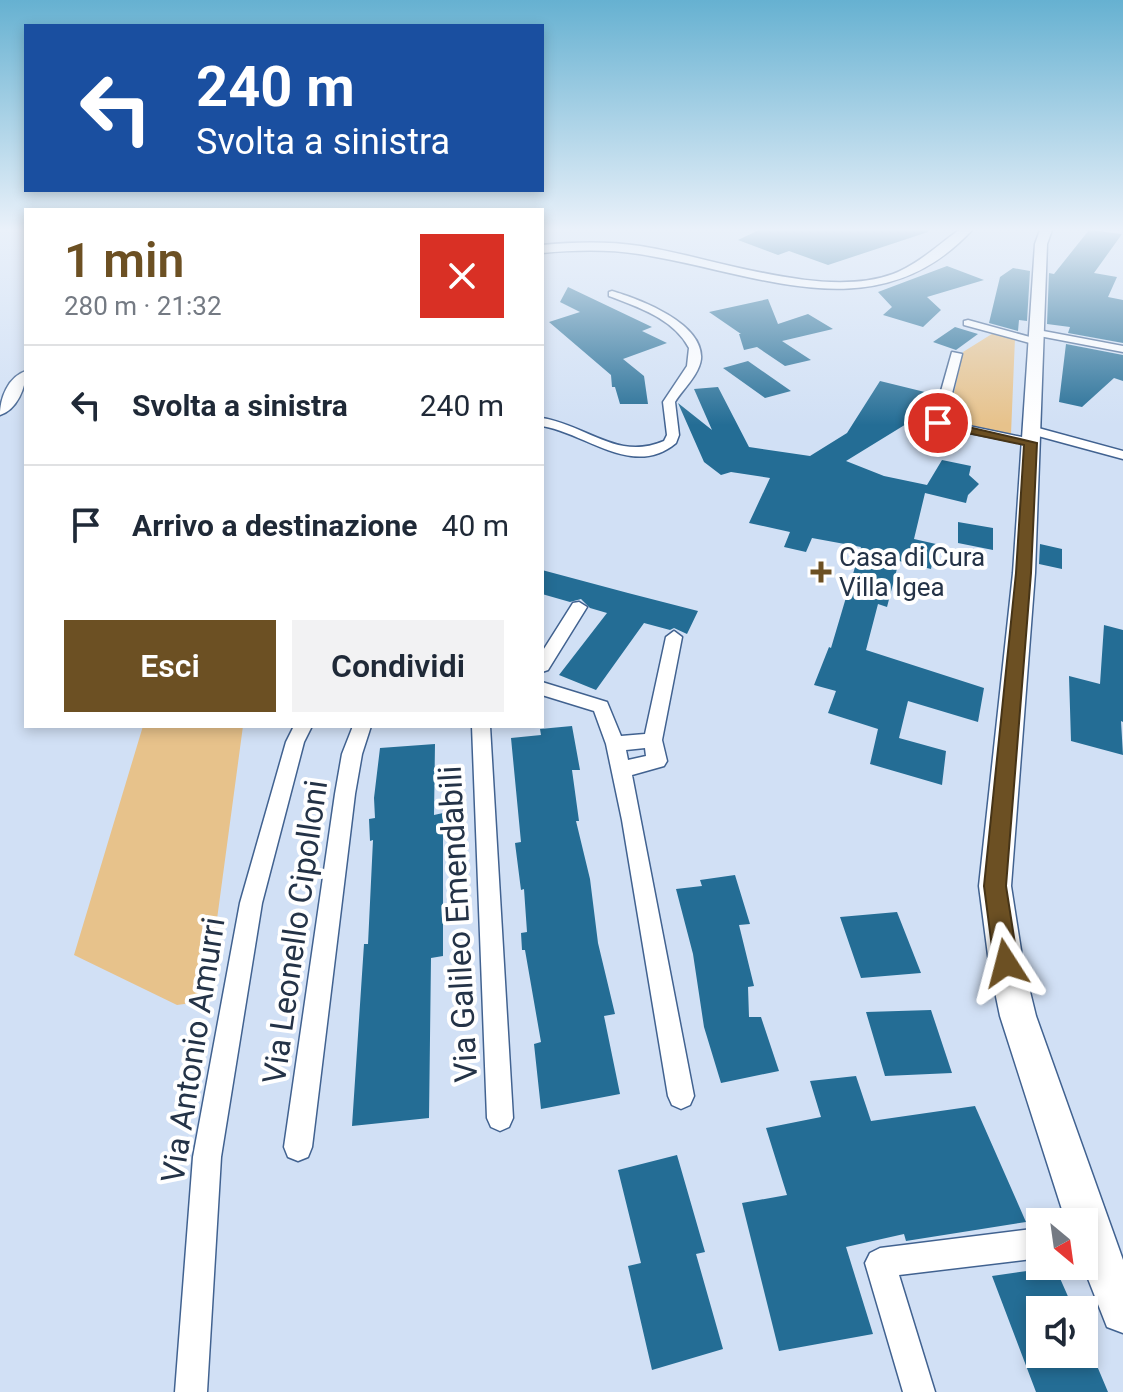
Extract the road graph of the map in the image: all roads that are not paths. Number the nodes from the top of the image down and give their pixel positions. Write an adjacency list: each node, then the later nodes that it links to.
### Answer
1 (622, 295): 9 (street)
2 (1039, 295): 4 (main road)
3 (968, 323): 4 (street)
4 (1038, 337): 5 (street); 10 (main road)
5 (1123, 349)
6 (956, 354): 10 (street)
7 (24, 379): 8 (main road)
8 (0, 410)
9 (544, 422)
10 (1031, 436): 11 (street); 25 (main road)
11 (1123, 455)
12 (579, 607): 14 (street)
13 (674, 637): 19 (street)
14 (544, 663)
15 (544, 689): 20 (street)
16 (302, 728): 29 (street, Via Antonio Amurri)
17 (361, 728): 24 (street, Via Leonello Cipolloni)
18 (481, 728): 23 (street, Via Galileo Emendabili)
19 (653, 740): 20 (street); 21 (street)
20 (615, 744): 21 (street)
21 (619, 770): 22 (street)
22 (681, 1096)
23 (500, 1118)
24 (298, 1147)
25 (1079, 1208)
26 (1026, 1245): 30 (street)
27 (1098, 1259): 28 (main road)
28 (1123, 1311)
29 (191, 1392)
30 (919, 1392)

